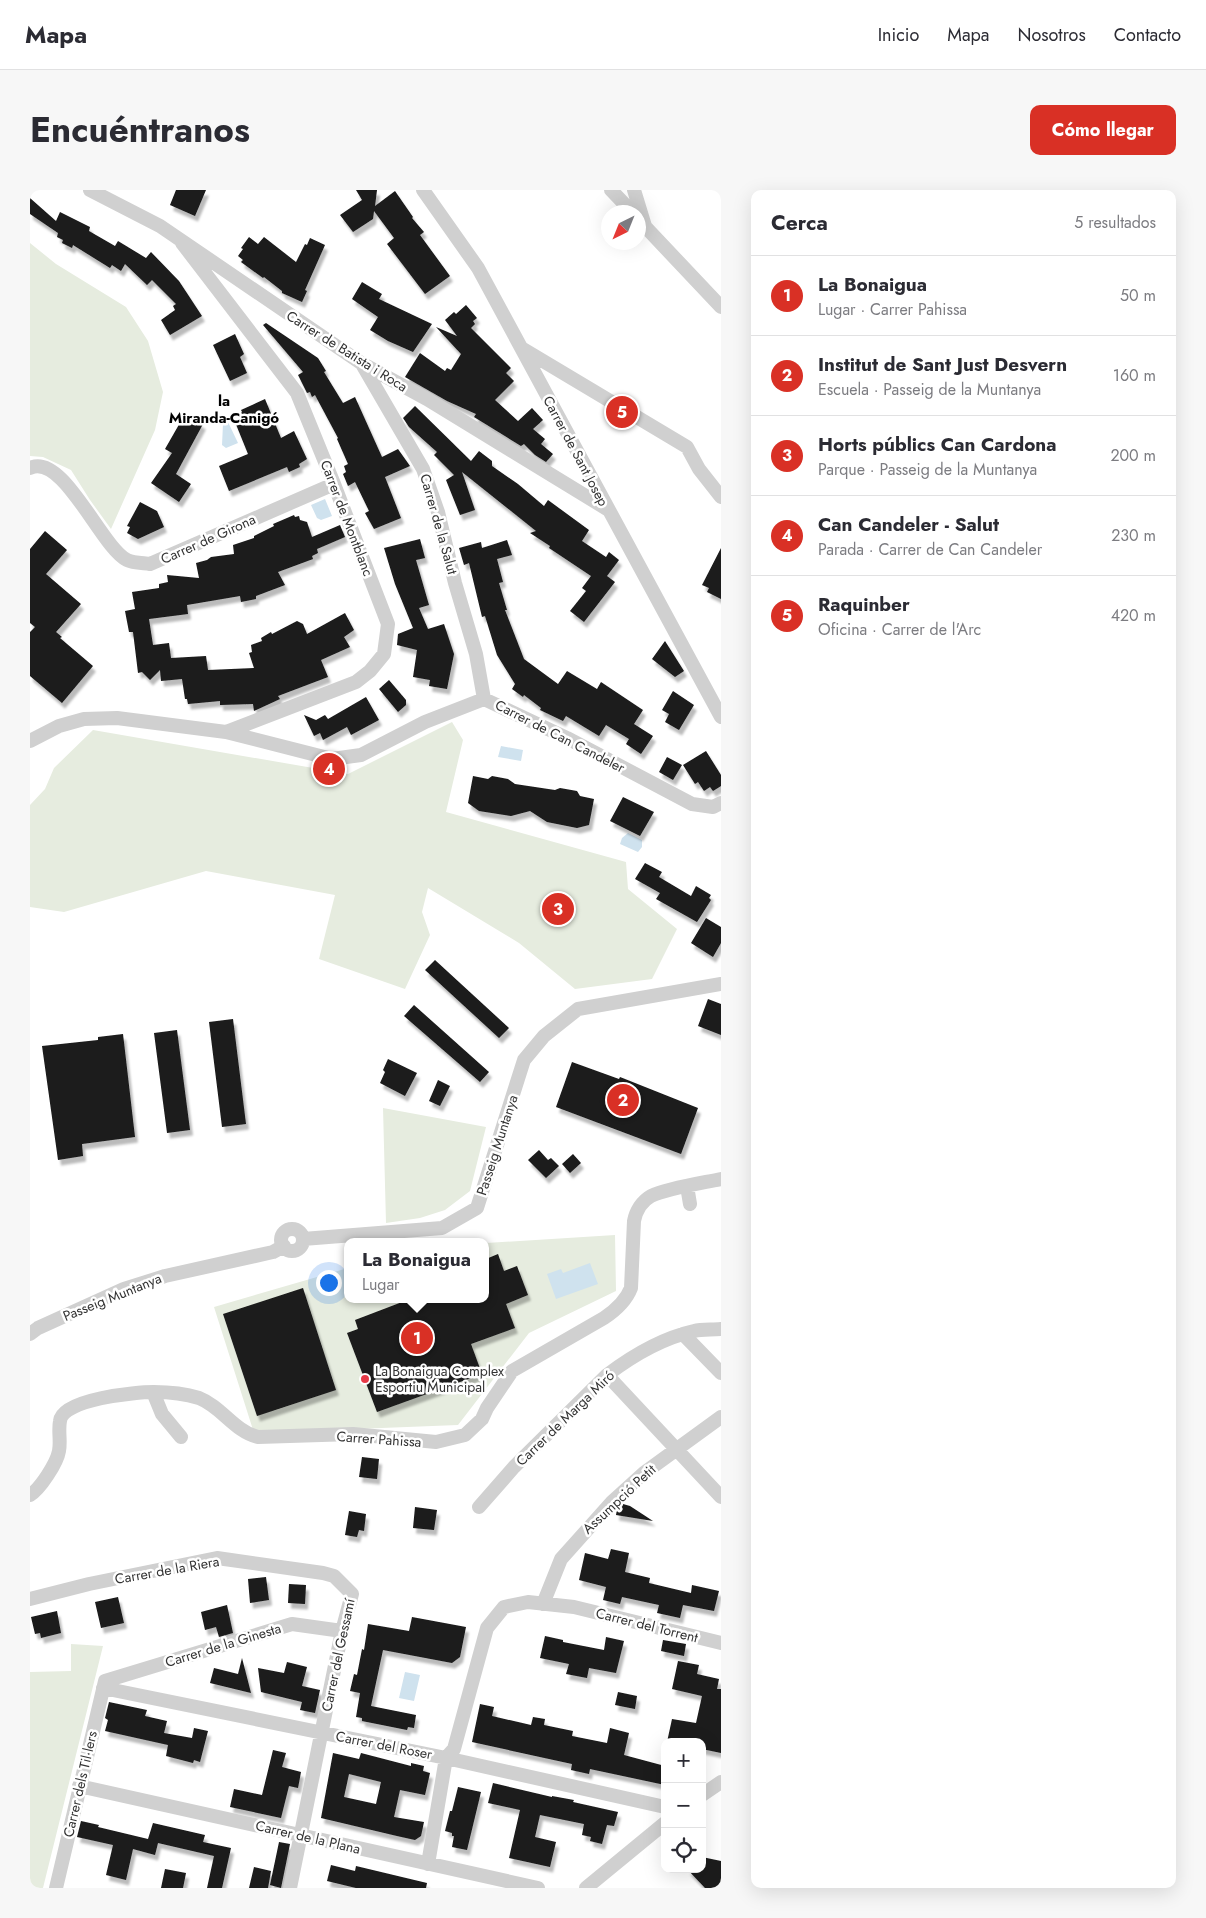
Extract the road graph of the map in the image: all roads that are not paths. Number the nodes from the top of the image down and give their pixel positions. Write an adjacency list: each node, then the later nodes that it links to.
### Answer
1 (90, 190): 8 (street, Carrer de Batista i Roca)
2 (423, 190): 10 (street, Carrer de Sant Josep)
3 (611, 190): 5 (street)
4 (634, 190): 6 (street)
5 (625, 205)
6 (638, 205)
7 (646, 227): 9 (street)
8 (182, 243): 11 (street, Carrer de Batista i Roca); 13 (street, Carrer de Montblanc)
9 (721, 307)
10 (522, 348): 14 (street); 15 (street, Carrer de Sant Josep)
11 (361, 363): 15 (street, Carrer de Batista i Roca); 16 (street, Carrer de la Salut)
12 (30, 468): 13 (street, Carrer de Girona)
13 (334, 484): 18 (street, Carrer de Montblanc)
14 (721, 497)
15 (607, 509): 17 (street, Carrer de Sant Josep)
16 (484, 699): 18 (street, Carrer de Can Candeler); 20 (street, Carrer de Can Candeler)
17 (721, 717)
18 (226, 732): 19 (street, Carrer de Can Candeler)
19 (30, 741)
20 (721, 803)
21 (721, 984): 26 (street, Passeig Muntanya)
22 (721, 1179): 23 (street, Carrer Pahissa)
23 (687, 1186): 24 (street); 30 (street, Carrer Pahissa)
24 (690, 1204)
25 (721, 1329): 27 (street, Carrer de Marga Miró)
26 (30, 1334)
27 (683, 1334): 28 (street); 29 (street, Carrer de Marga Miró)
28 (721, 1373)
29 (607, 1375): 33 (street); 36 (street, Carrer de Marga Miró)
30 (154, 1392): 32 (street); 34 (street, Carrer Pahissa)
31 (721, 1417): 33 (street, Assumpció Petit)
32 (181, 1437)
33 (676, 1448): 35 (street); 39 (street, Assumpció Petit)
34 (30, 1495)
35 (721, 1497)
36 (479, 1507)
37 (334, 1576): 38 (street, Carrer de la Riera); 40 (street, Carrer del Gessamí)
38 (30, 1599)
39 (543, 1604): 41 (street, Carrer del Torrent); 44 (street, Carrer del Torrent)
40 (342, 1631): 42 (street, Carrer de la Ginesta); 43 (street, Carrer del Gessamí)
41 (721, 1643)
42 (104, 1685): 43 (street, Carrer del Roser); 46 (street, Carrer dels Til·lers)
43 (322, 1733): 44 (street, Carrer del Roser); 50 (street, Carrer del Gessamí)
44 (446, 1758): 48 (street, Carrer del Roser); 51 (street, Carrer del Torrent)
45 (721, 1782): 47 (street)
46 (79, 1786): 50 (street, Carrer de la Plana); 52 (street, Carrer dels Til·lers)
47 (706, 1792)
48 (661, 1807)
49 (661, 1826): 55 (street)
50 (301, 1835): 51 (street, Carrer de la Plana); 53 (street, Carrer del Gessamí)
51 (428, 1864): 54 (street, Carrer de la Plana)
52 (56, 1888)
53 (290, 1888)
54 (538, 1888)
55 (586, 1888)

